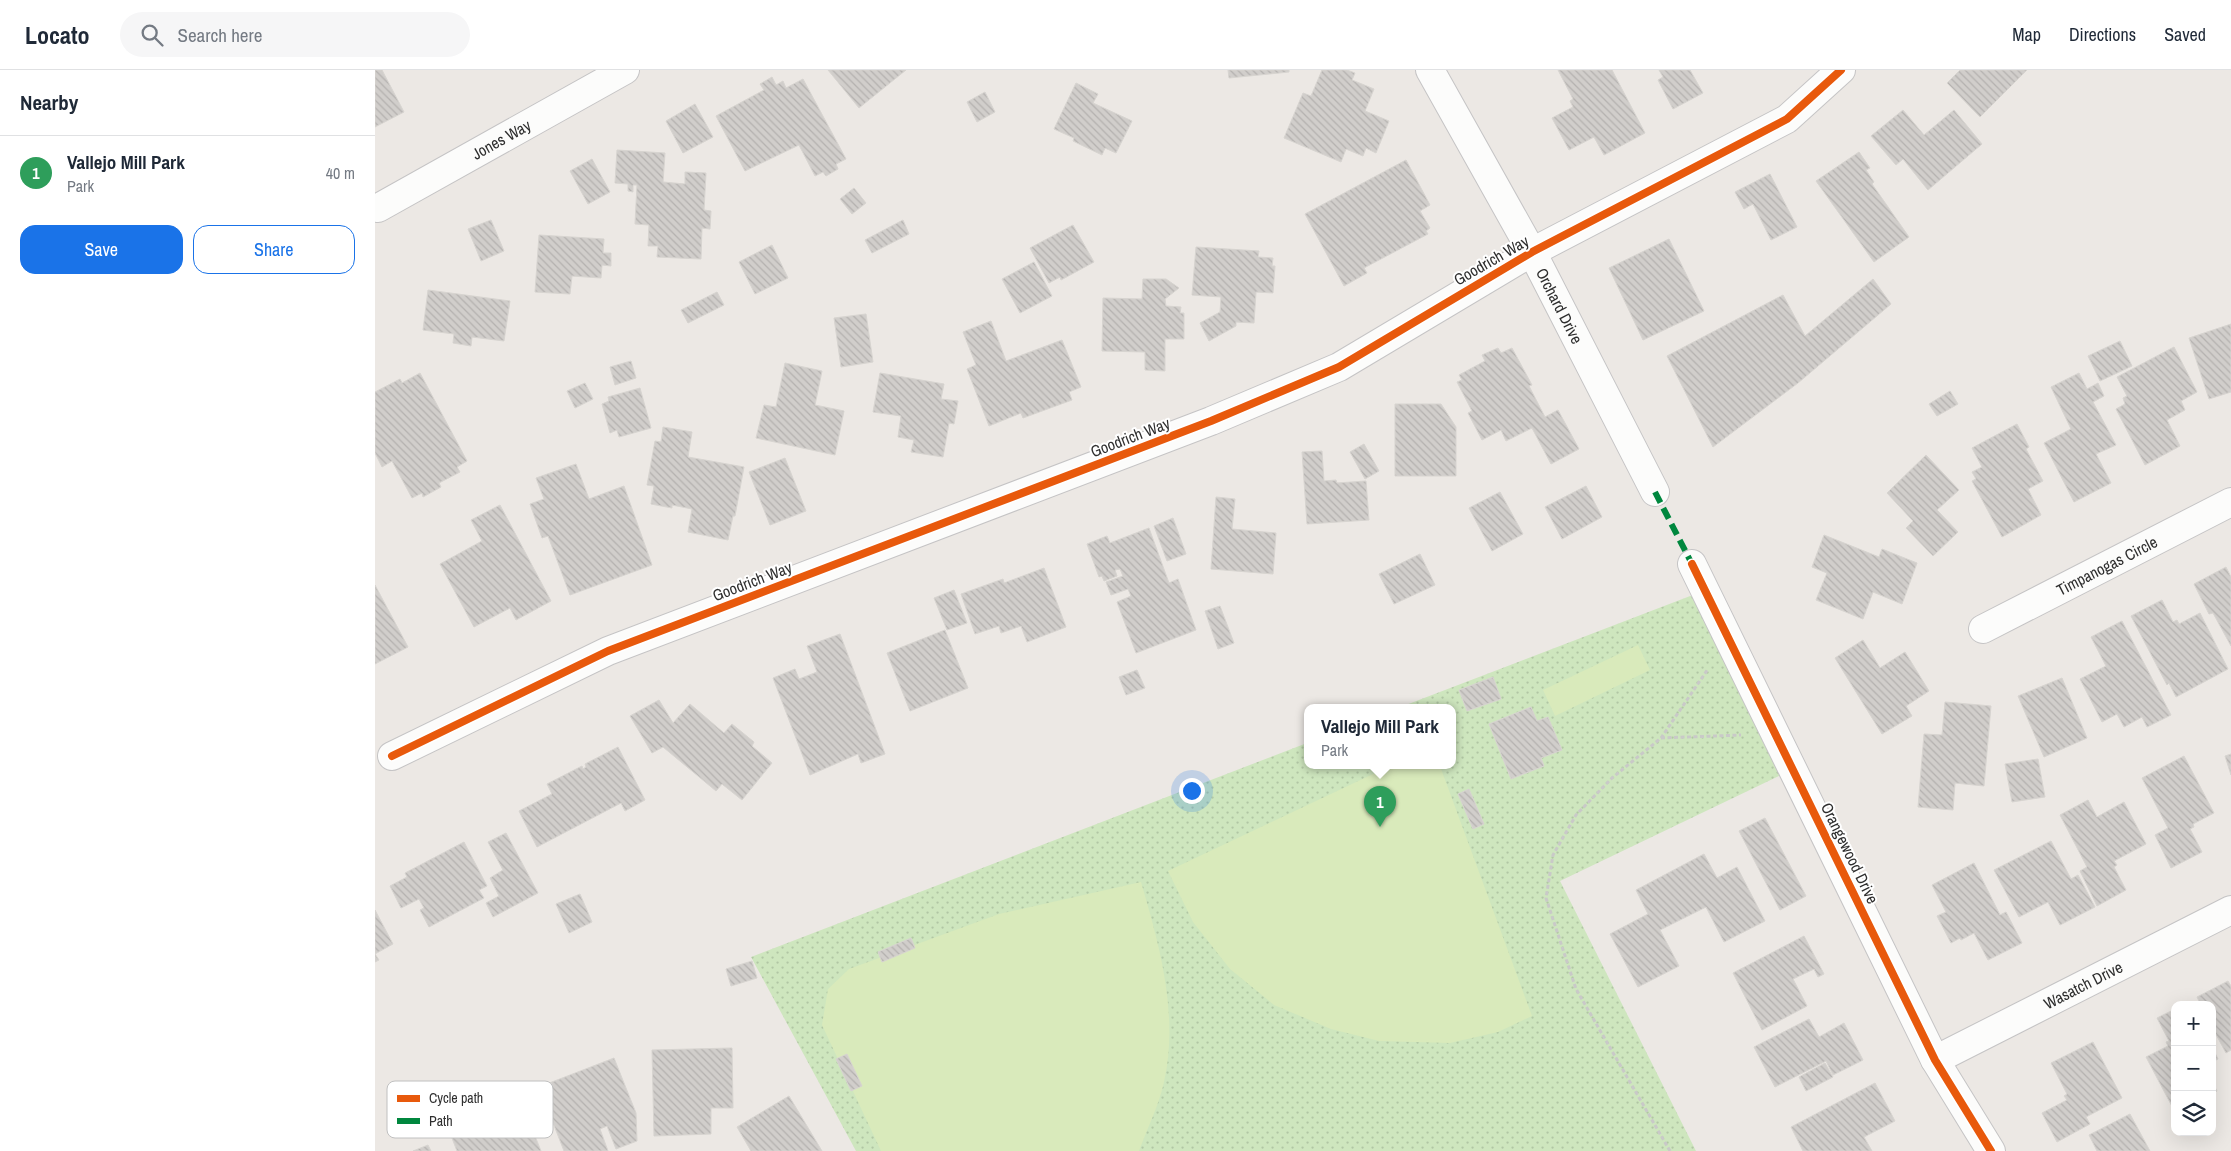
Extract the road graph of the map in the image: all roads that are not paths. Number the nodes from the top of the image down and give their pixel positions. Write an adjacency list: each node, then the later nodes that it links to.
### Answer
1 (625, 70): 4 (street, Jones Way)
2 (1430, 70): 5 (street, Orchard Drive)
3 (1841, 70): 5 (street, Goodrich Way)
4 (378, 208)
5 (1532, 252): 6 (street, Orchard Drive); 10 (street, Goodrich Way)
6 (1655, 492)
7 (2231, 502): 9 (street, Timpanogas Circle)
8 (1692, 564): 12 (street, Orangewood Drive)
9 (1983, 629)
10 (391, 756)
11 (2231, 910): 12 (street, Wasatch Drive)
12 (1935, 1060): 13 (street, Orangewood Drive)
13 (1991, 1151)

